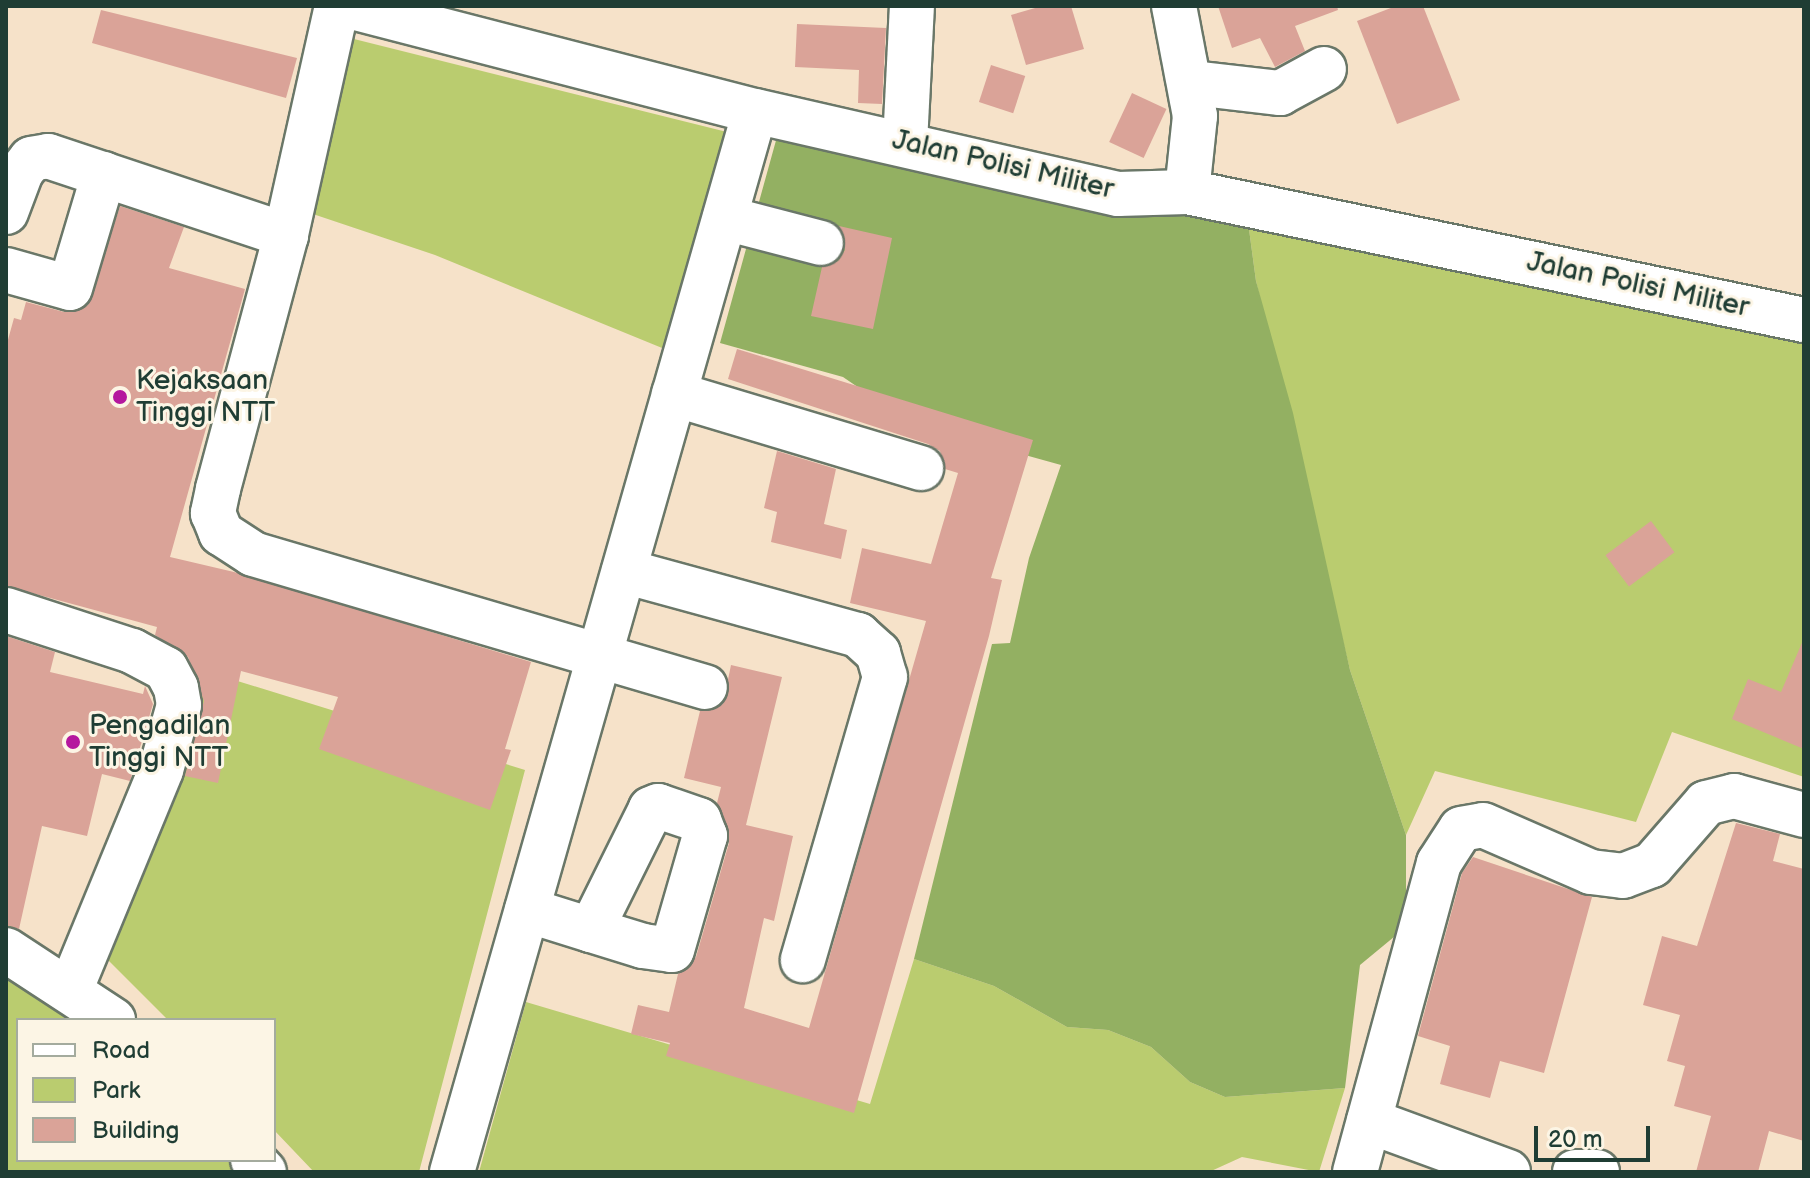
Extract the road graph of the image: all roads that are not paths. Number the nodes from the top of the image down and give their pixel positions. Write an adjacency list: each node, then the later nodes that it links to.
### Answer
1 (337, 6): 13 (street)
2 (348, 6): 7 (street, Jalan Polisi Militer)
3 (912, 6): 8 (street)
4 (1174, 6): 6 (street)
5 (1324, 69): 6 (street)
6 (1193, 83): 10 (street)
7 (755, 111): 8 (street, Jalan Polisi Militer); 12 (street)
8 (905, 143): 10 (street, Jalan Polisi Militer)
9 (104, 174): 11 (street); 13 (street); 15 (street)
10 (1187, 192): 16 (street, Jalan Polisi Militer)
11 (6, 212)
12 (725, 218): 14 (street); 17 (street)
13 (286, 235): 21 (street)
14 (821, 243)
15 (6, 270)
16 (1804, 320)
17 (674, 394): 18 (street); 19 (street)
18 (921, 468)
19 (624, 571): 21 (street); 27 (street)
20 (6, 610): 28 (street)
21 (600, 656): 22 (street); 24 (street)
22 (705, 687)
23 (1804, 815): 30 (street)
24 (527, 910): 25 (street); 31 (street)
25 (591, 930)
26 (6, 950): 28 (street)
27 (803, 960)
28 (71, 988): 29 (street)
29 (110, 1018)
30 (1369, 1121): 32 (street); 33 (street)
31 (452, 1172)
32 (1355, 1172)
33 (1508, 1172)
34 (1575, 1172): 35 (street)
35 (1597, 1172)

